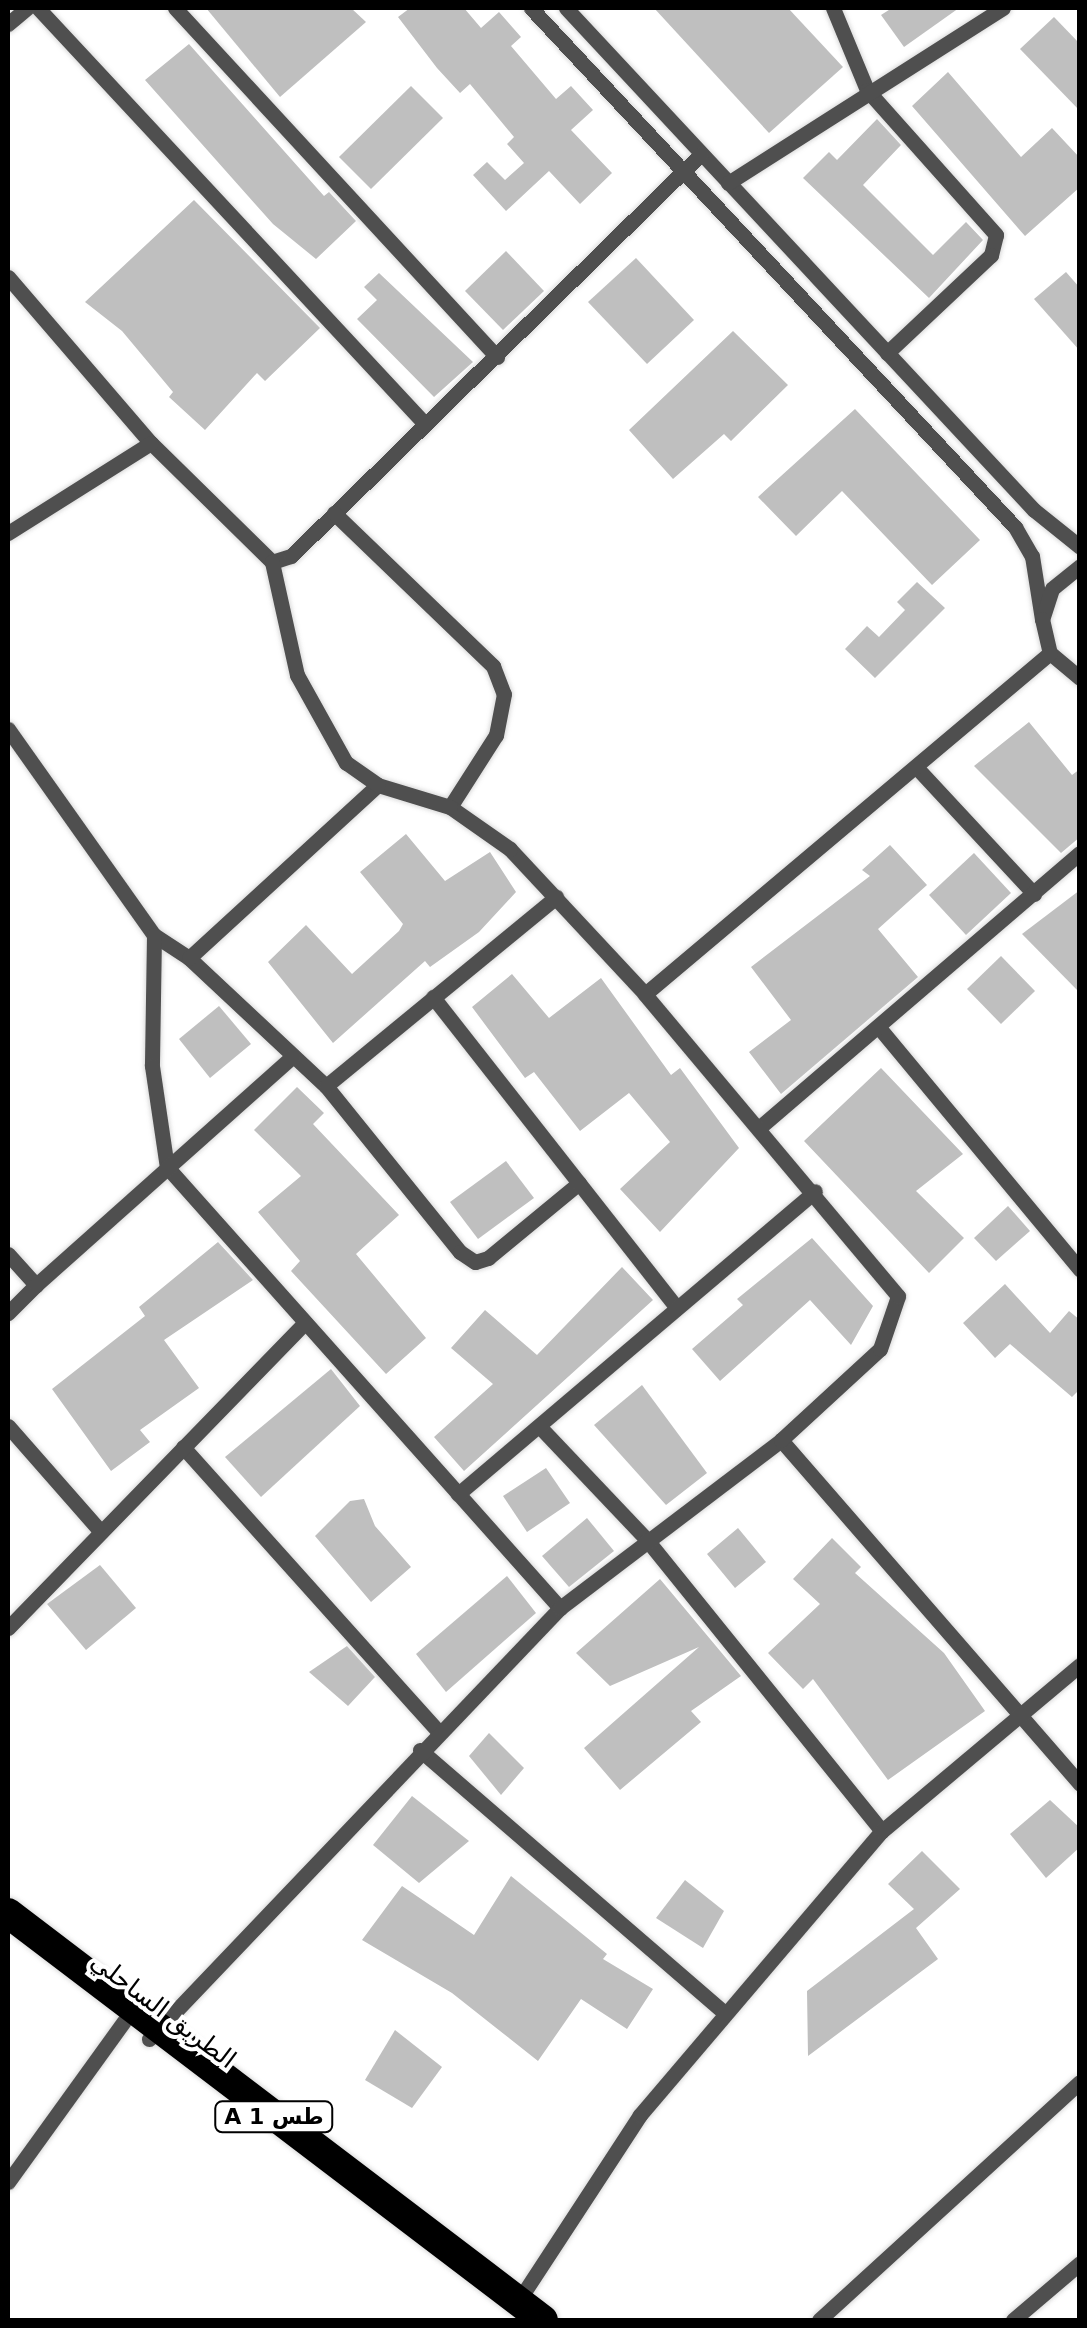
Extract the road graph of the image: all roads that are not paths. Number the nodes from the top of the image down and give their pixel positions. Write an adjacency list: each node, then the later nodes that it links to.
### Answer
1 (28, 8): 8 (street)
2 (38, 8): 16 (street)
3 (175, 8): 15 (street)
4 (531, 8): 11 (street)
5 (566, 8): 10 (street)
6 (833, 8): 9 (street)
7 (1003, 8): 9 (street)
8 (8, 24)
9 (867, 90): 12 (street); 14 (street)
10 (701, 154): 11 (street); 12 (street)
11 (684, 172): 15 (street); 23 (street)
12 (728, 183): 14 (street)
13 (8, 277): 17 (street)
14 (887, 353): 20 (street)
15 (497, 357): 16 (street)
16 (425, 424): 18 (street)
17 (151, 443): 19 (street); 21 (street)
18 (334, 513): 21 (street); 29 (street)
19 (8, 533)
20 (1080, 547)
21 (272, 562): 28 (street)
22 (1080, 566): 23 (street)
23 (1042, 619): 24 (street)
24 (1050, 653): 25 (street); 27 (street)
25 (1080, 678)
26 (8, 729): 33 (street)
27 (917, 768): 31 (street); 35 (street)
28 (378, 785): 29 (street); 34 (street)
29 (450, 807): 32 (street)
30 (1080, 853): 31 (street)
31 (1034, 894): 37 (street)
32 (556, 897): 35 (street); 36 (street)
33 (154, 935): 34 (street); 41 (street)
34 (189, 958): 38 (street)
35 (645, 994): 40 (street)
36 (433, 997): 39 (street); 42 (street)
37 (881, 1030): 40 (street); 45 (street)
38 (293, 1056): 39 (street); 41 (street)
39 (326, 1086): 42 (street)
40 (760, 1127): 43 (street)
41 (167, 1168): 46 (street); 49 (street)
42 (578, 1183): 47 (street)
43 (815, 1191): 47 (street); 52 (street)
44 (8, 1254): 46 (street)
45 (1080, 1270)
46 (36, 1286): 48 (street)
47 (677, 1308): 51 (street)
48 (8, 1313)
49 (305, 1322): 53 (street); 54 (street)
50 (8, 1426): 55 (street)
51 (538, 1426): 54 (street); 56 (street)
52 (781, 1440): 56 (street); 60 (street)
53 (184, 1447): 55 (street); 61 (street)
54 (458, 1494): 57 (street)
55 (101, 1532): 58 (street)
56 (647, 1540): 57 (street); 64 (street)
57 (560, 1608): 61 (street)
58 (8, 1628)
59 (1080, 1665): 60 (street)
60 (1016, 1712): 63 (street); 64 (street)
61 (438, 1732): 62 (street)
62 (420, 1750): 67 (street); 68 (street)
63 (1080, 1784)
64 (882, 1831): 67 (street)
65 (8, 1913): 68 (highway, A 1 طس)
66 (8, 1928): 68 (highway, الطريق الساحلي / A 1 طس)
67 (725, 2013): 72 (street)
68 (144, 2030): 70 (street); 72 (highway, الطريق الساحلي / A 1 طس)
69 (1080, 2082): 73 (street)
70 (8, 2182)
71 (1080, 2263): 74 (street)
72 (524, 2314)
73 (819, 2320)
74 (1013, 2320)

